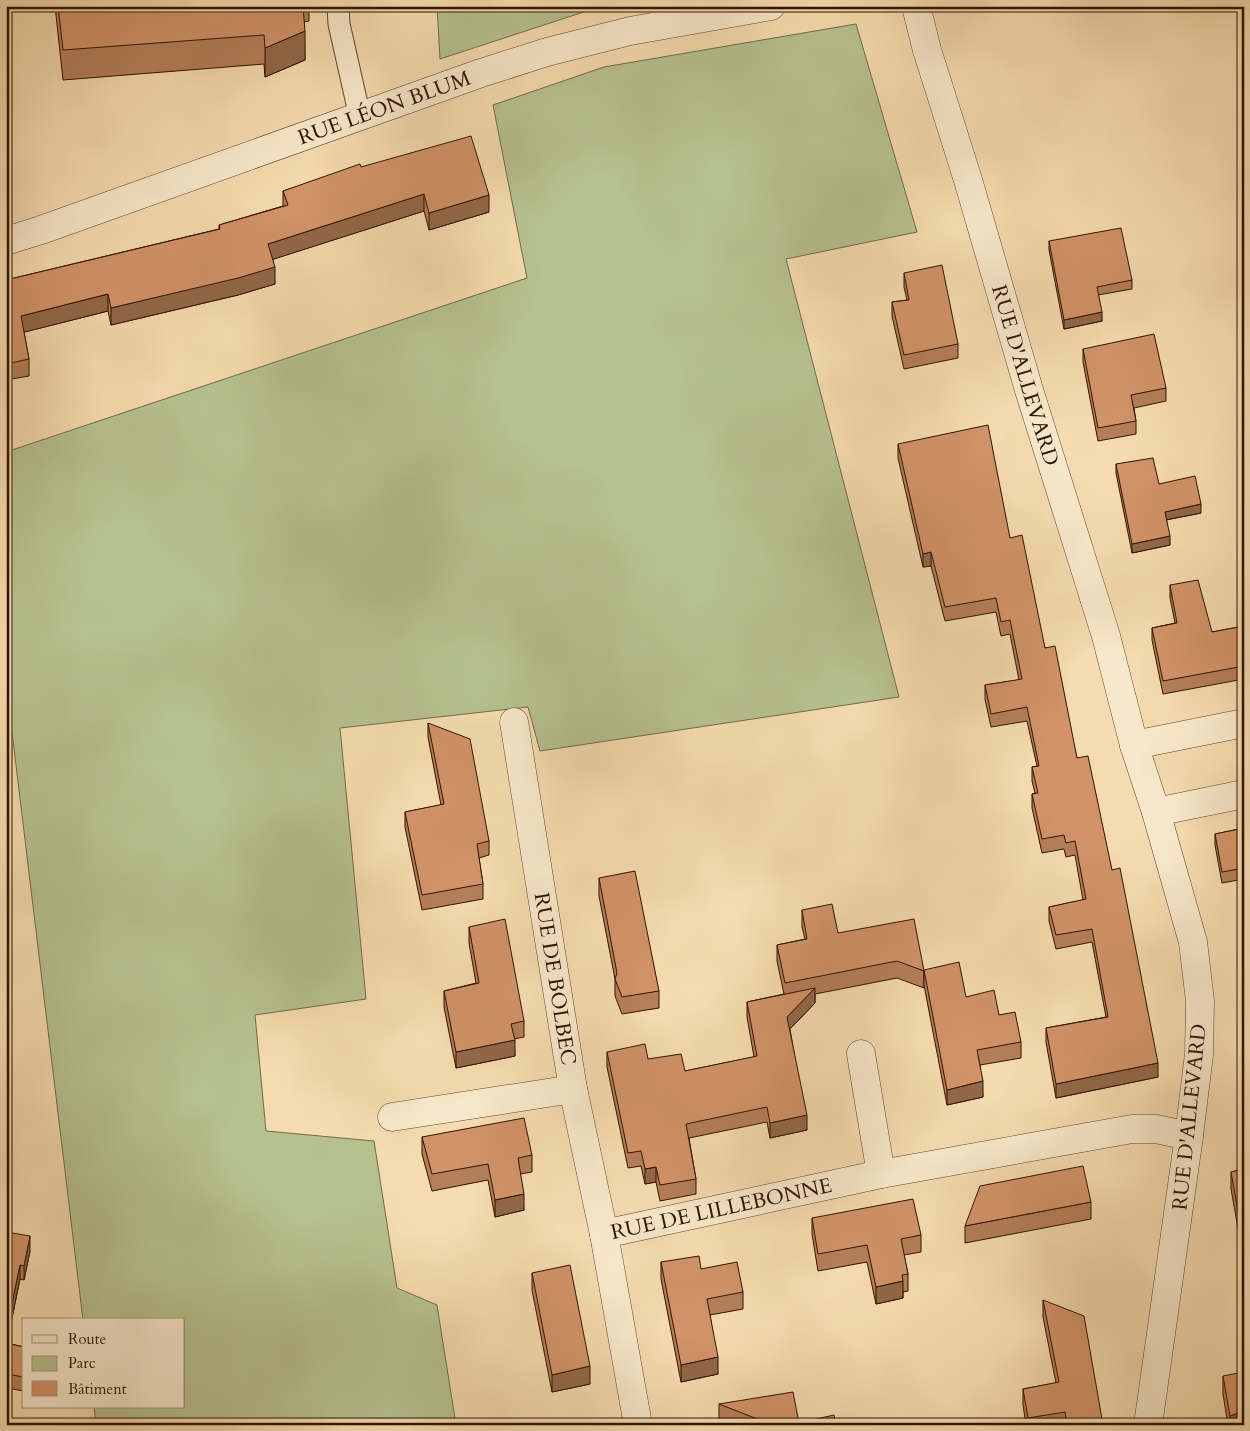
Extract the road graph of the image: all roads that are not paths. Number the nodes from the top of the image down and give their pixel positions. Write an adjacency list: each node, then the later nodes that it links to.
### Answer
1 (338, 6): 4 (lane)
2 (771, 6): 4 (street, RUE LÉON BLUM)
3 (916, 6): 8 (street, RUE D'ALLEVARD)
4 (360, 117): 5 (street, RUE LÉON BLUM)
5 (6, 240)
6 (514, 722): 12 (street, RUE DE BOLBEC)
7 (1244, 723): 8 (street)
8 (1134, 745): 10 (street, RUE D'ALLEVARD)
9 (1244, 794): 10 (street)
10 (1156, 812): 14 (street, RUE D'ALLEVARD)
11 (862, 1054): 15 (street)
12 (573, 1090): 13 (street); 16 (street, RUE DE BOLBEC)
13 (392, 1117)
14 (1189, 1136): 15 (street, RUE DE LILLEBONNE); 18 (street, RUE D'ALLEVARD)
15 (881, 1174): 16 (street, RUE DE LILLEBONNE)
16 (604, 1234): 17 (street, RUE DE LILLEBONNE)
17 (638, 1425)
18 (1148, 1425)

